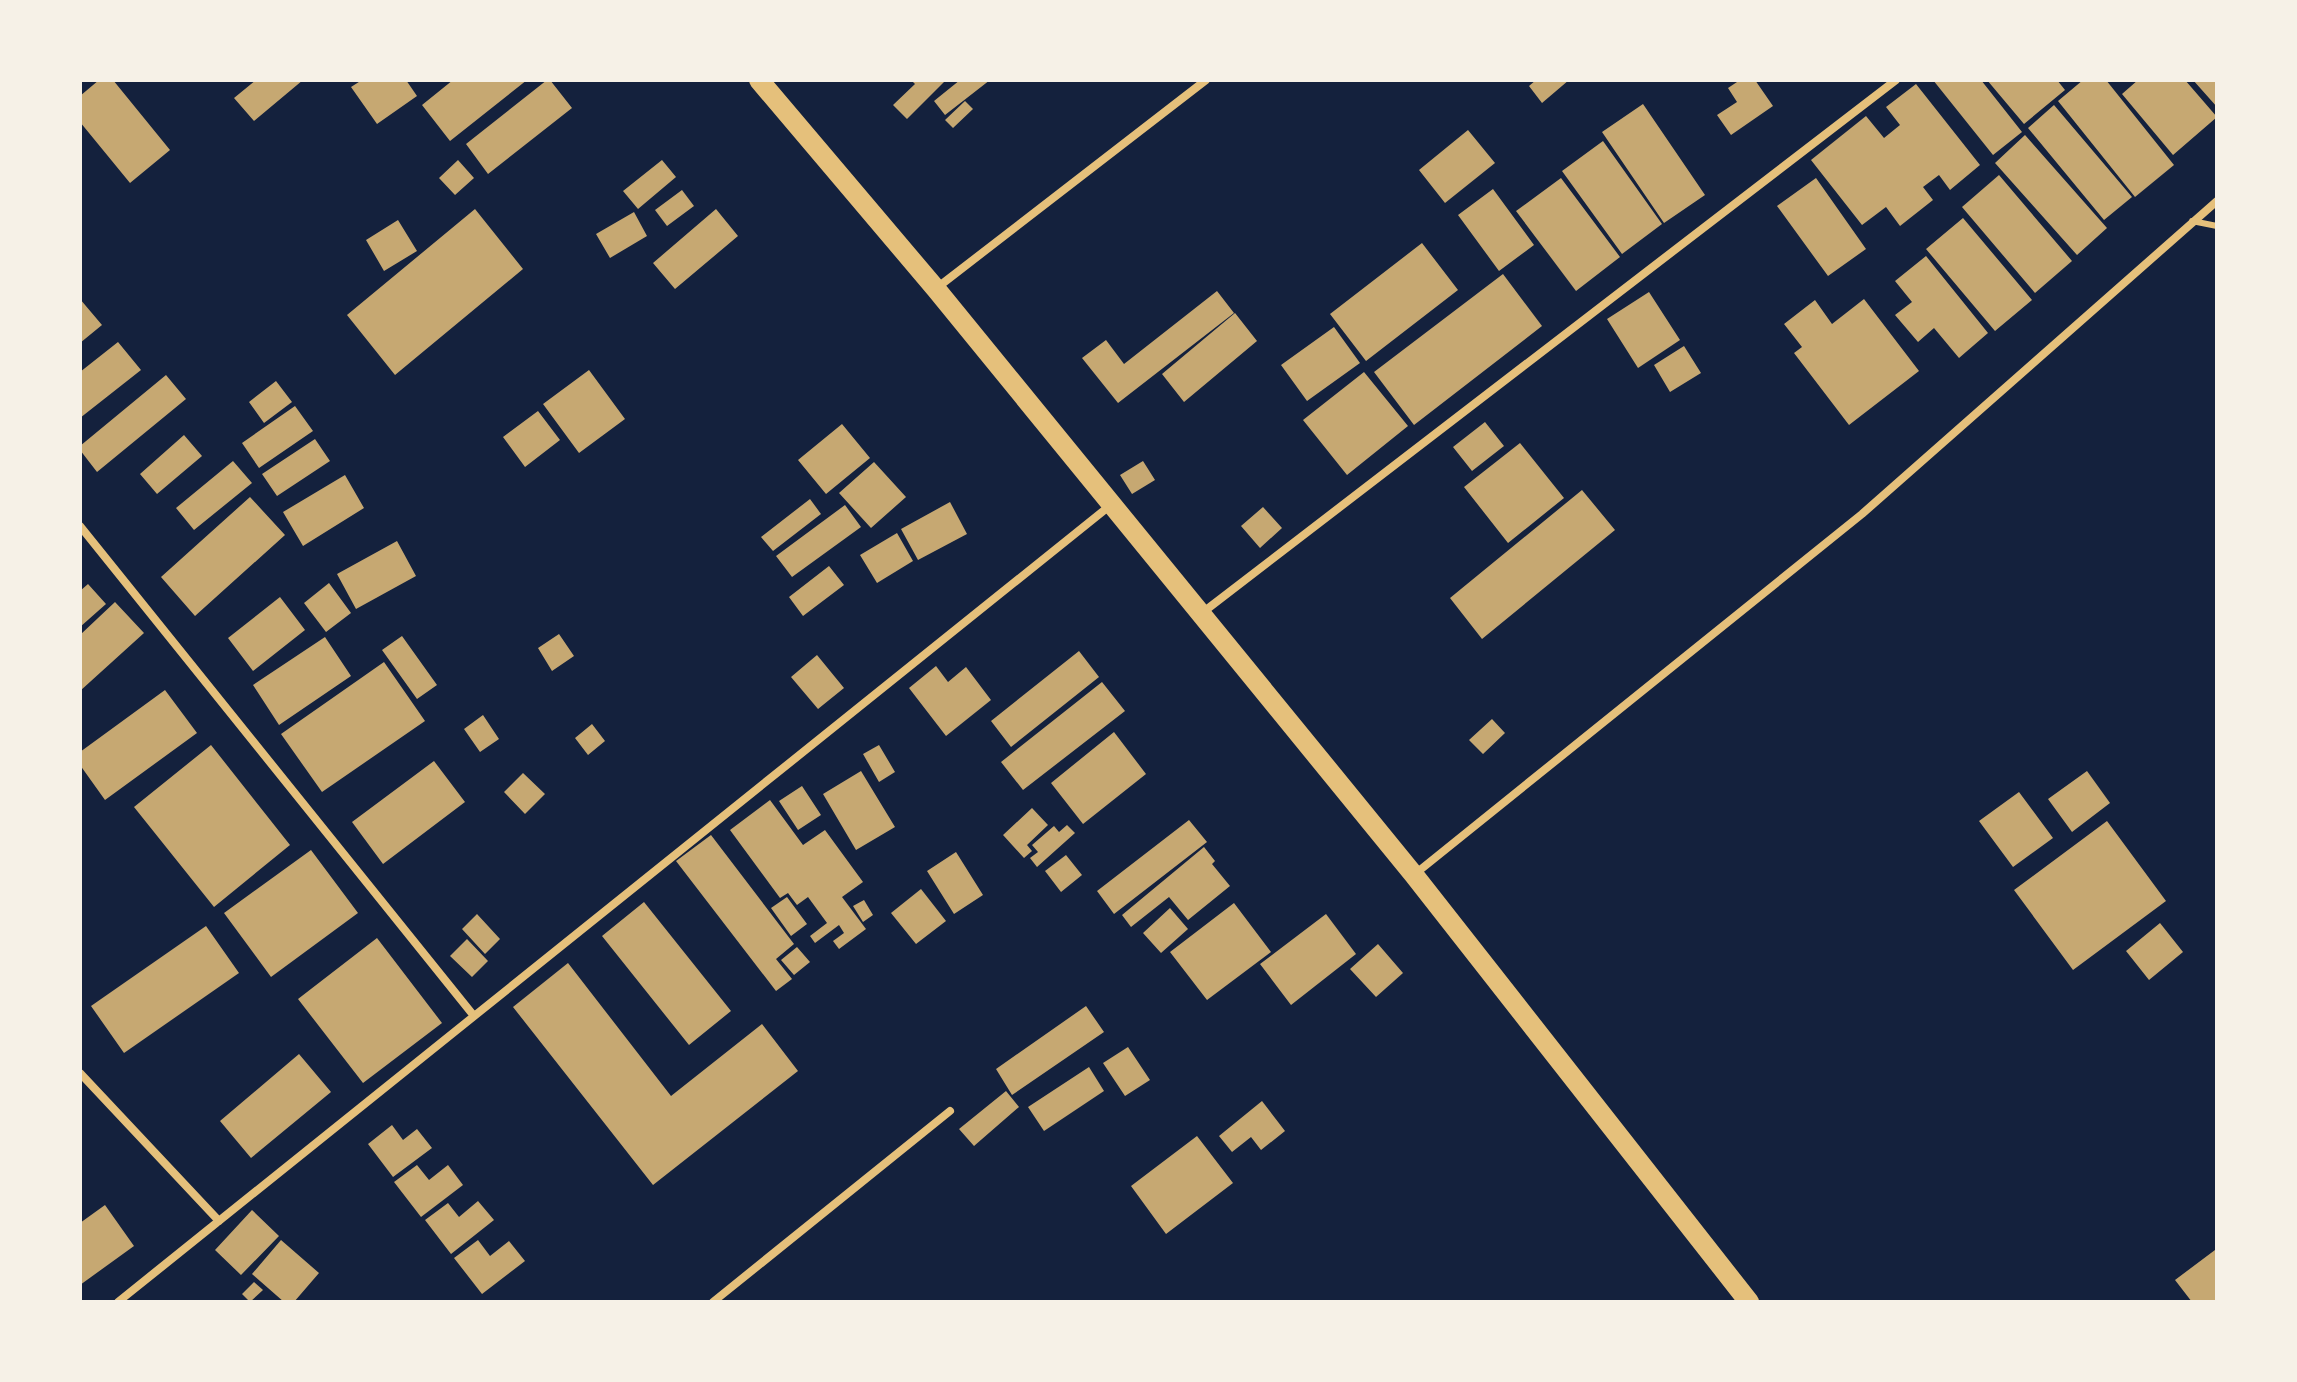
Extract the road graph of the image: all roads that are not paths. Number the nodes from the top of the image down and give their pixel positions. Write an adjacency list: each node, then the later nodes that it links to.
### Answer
1 (759, 80): 7 (main road)
2 (1206, 80): 7 (street)
3 (1896, 80): 10 (street)
4 (2217, 201): 5 (street)
5 (2192, 221): 6 (lane); 11 (street)
6 (2217, 226)
7 (936, 289): 8 (main road)
8 (1112, 504): 10 (main road); 12 (street)
9 (80, 526): 12 (street)
10 (1201, 614): 11 (main road)
11 (1414, 875): 18 (main road)
12 (474, 1016): 15 (street)
13 (80, 1073): 15 (street)
14 (950, 1111): 17 (street)
15 (219, 1221): 16 (street)
16 (118, 1302)
17 (713, 1302)
18 (1749, 1302)

